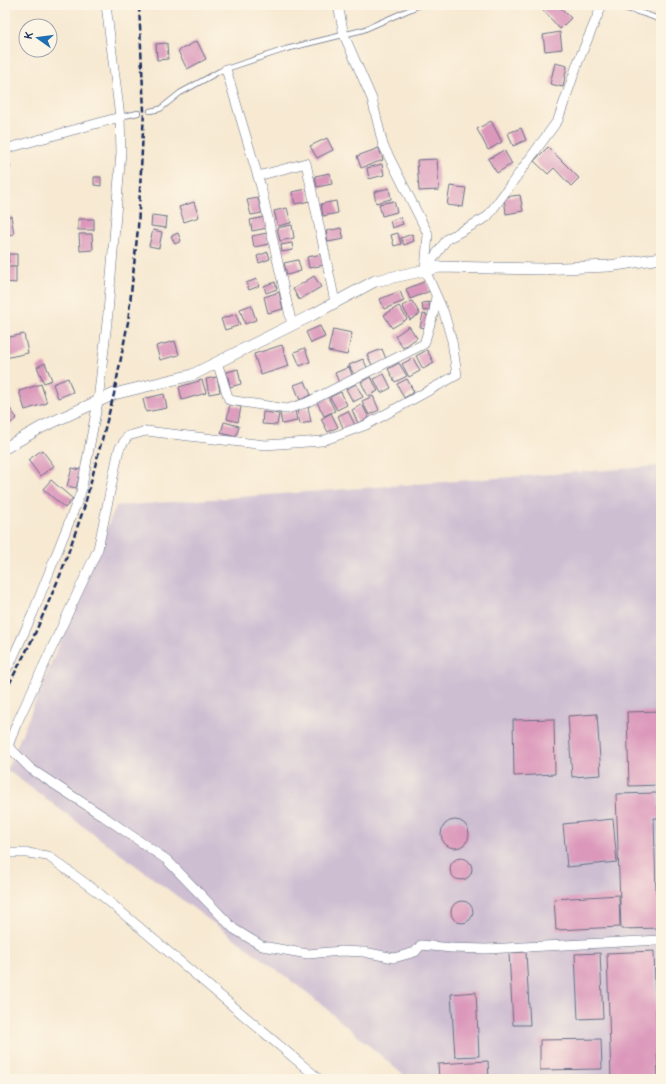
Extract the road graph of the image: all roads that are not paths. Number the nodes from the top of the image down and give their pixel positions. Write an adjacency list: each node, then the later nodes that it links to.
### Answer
1 (106, 5): 11 (street)
2 (338, 5): 7 (street)
3 (420, 5): 7 (lane)
4 (602, 5): 15 (street)
5 (608, 5): 6 (lane)
6 (661, 20)
7 (344, 35): 8 (lane); 15 (street)
8 (226, 69): 9 (lane); 13 (street)
9 (150, 111)
10 (138, 113): 11 (lane)
11 (120, 117): 12 (street); 20 (street)
12 (5, 149)
13 (258, 176): 17 (street); 18 (street)
14 (661, 258): 15 (street)
15 (425, 270): 16 (street); 17 (street)
16 (436, 295): 19 (street); 24 (street)
17 (335, 302): 18 (street)
18 (292, 325): 19 (street)
19 (217, 362): 20 (street)
20 (98, 401): 21 (street); 22 (street)
21 (5, 448)
22 (5, 671)
23 (5, 855): 25 (street)
24 (661, 940)
25 (319, 1079)

